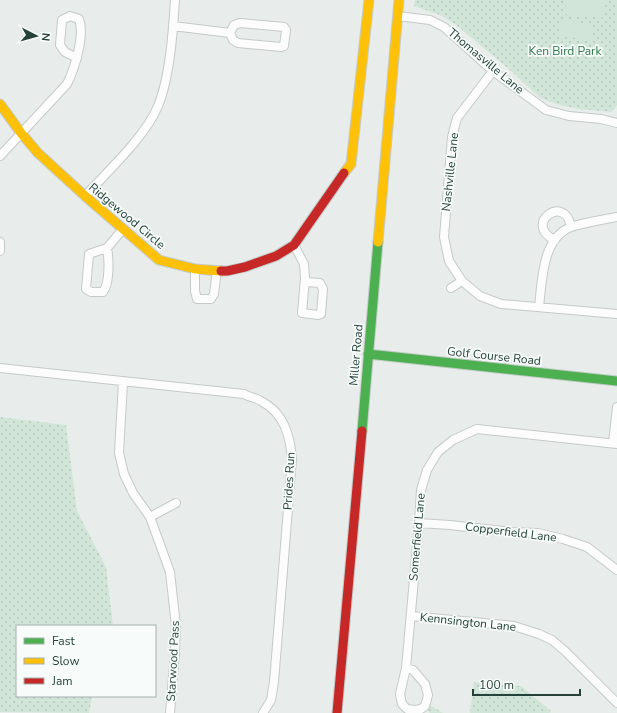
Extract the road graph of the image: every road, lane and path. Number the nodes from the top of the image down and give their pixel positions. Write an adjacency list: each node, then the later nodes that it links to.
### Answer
1 (175, 0): 5 (street)
2 (369, 0): 19 (street, Ridgewood Circle)
3 (399, 0): 4 (street, Miller Road)
4 (398, 16): 8 (street, Thomasville Lane); 29 (street, Miller Road)
5 (173, 26): 6 (street); 13 (street)
6 (230, 33): 6 (street)
7 (77, 58): 7 (street); 11 (street)
8 (493, 71): 10 (street, Thomasville Lane); 24 (street, Nashville Lane)
9 (0, 104): 11 (street, Ridgewood Circle)
10 (617, 122)
11 (21, 133): 12 (street); 13 (street, Ridgewood Circle)
12 (0, 156)
13 (85, 196): 16 (street, Ridgewood Circle)
14 (617, 217): 15 (street)
15 (571, 227): 17 (street); 17 (street)
16 (123, 229): 20 (street); 22 (street, Ridgewood Circle)
17 (555, 240): 27 (street)
18 (0, 242): 21 (street)
19 (294, 245): 23 (street, Ridgewood Circle); 25 (street)
20 (107, 248): 20 (street)
21 (0, 251)
22 (195, 269): 23 (street, Ridgewood Circle); 23 (street)
23 (216, 270)
24 (462, 281): 26 (street); 27 (street, Nashville Lane)
25 (305, 282)
26 (451, 288)
27 (539, 307): 28 (street, Nashville Lane)
28 (617, 314)
29 (368, 354): 31 (street, Golf Course Road); 44 (street, Miller Road)
30 (0, 368): 32 (street, Prides Run)
31 (617, 381)
32 (123, 382): 36 (street, Starwood Pass); 43 (street, Prides Run)
33 (617, 407): 34 (street)
34 (615, 443): 37 (street, Somerfield Lane)
35 (176, 503): 36 (street)
36 (150, 517): 42 (street, Starwood Pass)
37 (419, 523): 38 (street, Copperfield Lane); 39 (street, Somerfield Lane)
38 (617, 570)
39 (411, 616): 40 (street, Somerfield Lane); 41 (street, Kennsington Lane)
40 (406, 668): 40 (street, Somerfield Lane)
41 (617, 703)
42 (170, 713)
43 (263, 713)
44 (337, 713)

